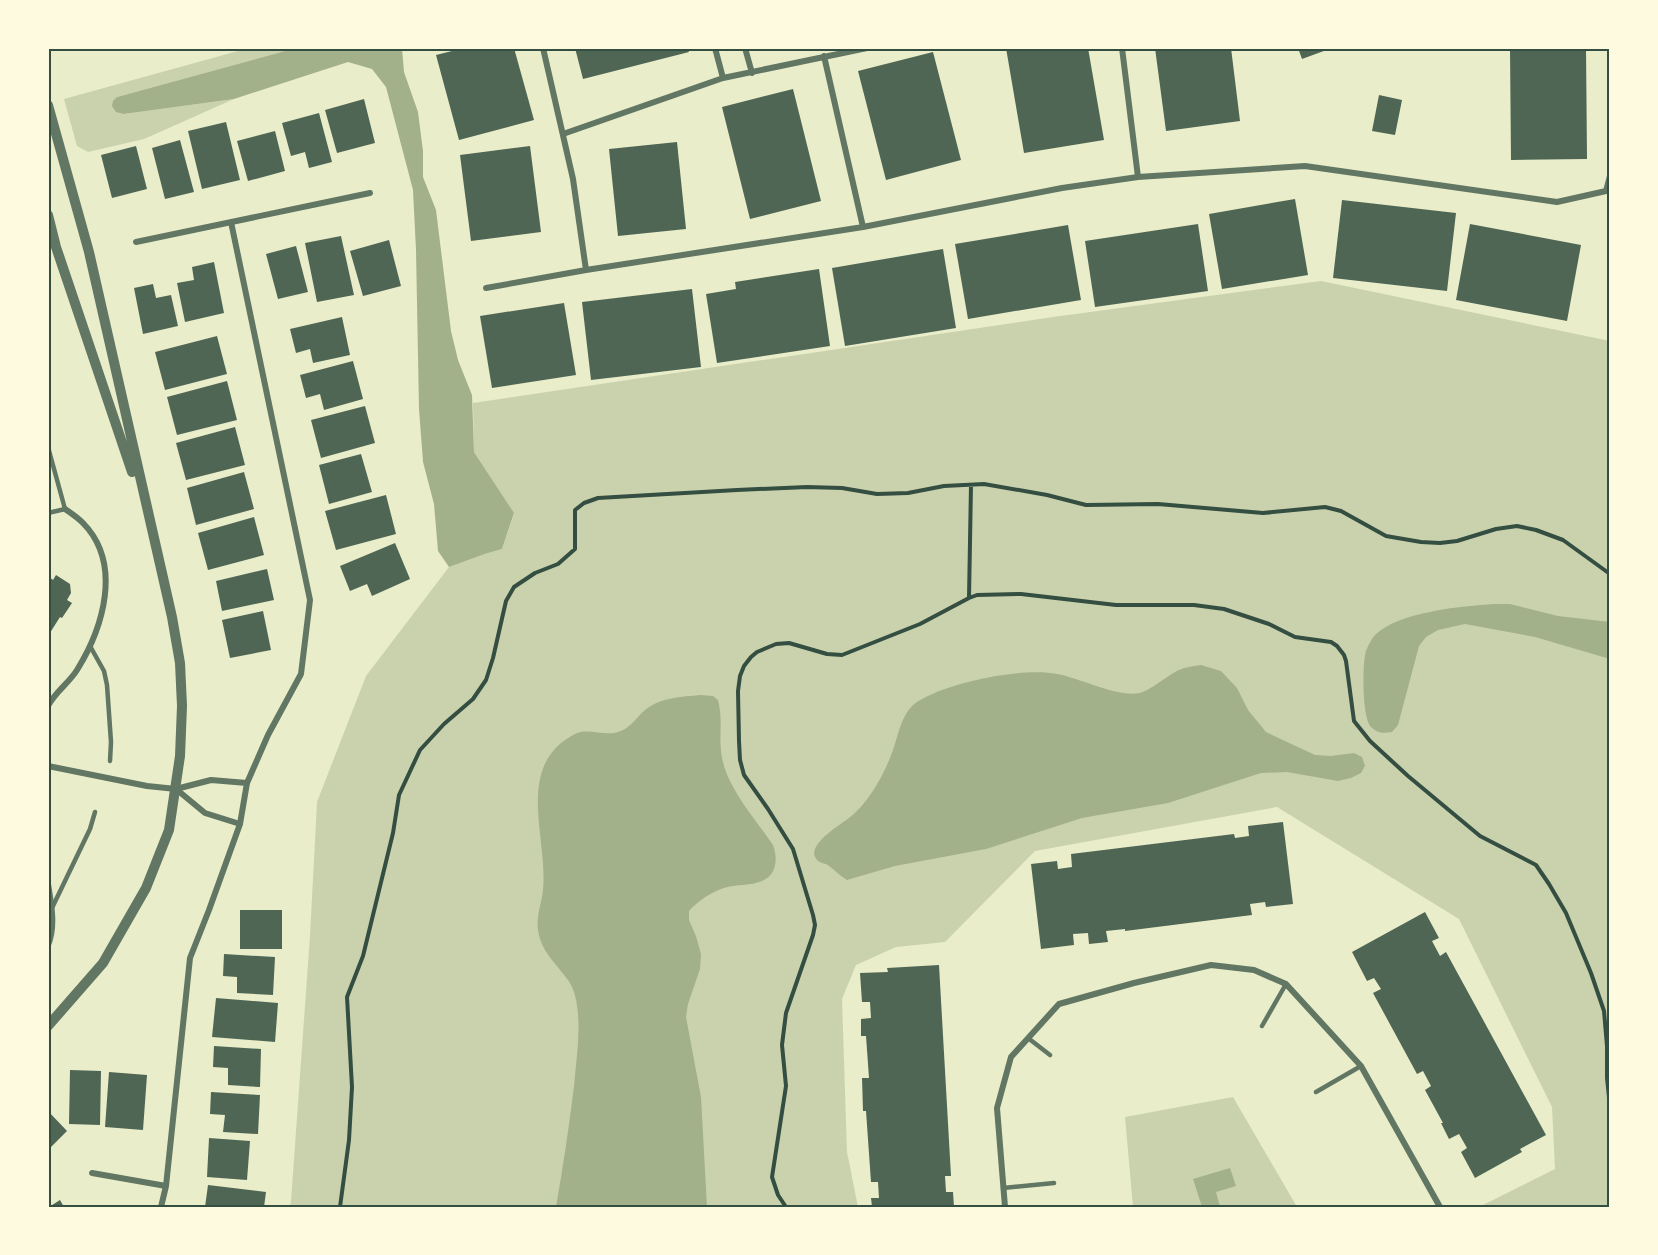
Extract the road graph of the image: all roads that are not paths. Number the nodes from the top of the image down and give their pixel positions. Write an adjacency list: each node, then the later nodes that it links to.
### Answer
1 (543, 48): 10 (street)
2 (715, 48): 8 (street)
3 (745, 48): 7 (street)
4 (867, 48): 6 (street)
5 (1122, 48): 12 (street)
6 (824, 57): 7 (street); 16 (street)
7 (752, 73): 8 (street)
8 (723, 78): 10 (street)
9 (48, 105): 23 (street)
10 (563, 134): 18 (street)
11 (1610, 176): 12 (street)
12 (1138, 177): 16 (street)
13 (370, 193): 15 (street)
14 (48, 215): 23 (street)
15 (231, 222): 17 (street); 28 (street)
16 (862, 227): 18 (street)
17 (135, 242)
18 (586, 270): 19 (street)
19 (486, 288)
20 (48, 447): 21 (lane)
21 (65, 509): 22 (lane); 24 (street)
22 (48, 513)
23 (151, 526): 29 (street)
24 (90, 646): 25 (street); 26 (lane)
25 (48, 706)
26 (110, 760)
27 (48, 766): 29 (street)
28 (247, 783): 29 (street); 31 (street)
29 (176, 789): 31 (street); 36 (street)
30 (95, 812): 33 (lane)
31 (240, 824): 44 (street)
32 (48, 884): 33 (street)
33 (52, 908): 34 (street)
34 (48, 945)
35 (1286, 984): 37 (lane); 38 (street); 40 (street)
36 (48, 1026)
37 (1262, 1026)
38 (1028, 1038): 39 (lane); 45 (street)
39 (1050, 1055)
40 (1361, 1066): 41 (lane); 48 (street)
41 (1316, 1092)
42 (92, 1173): 44 (street)
43 (1054, 1183): 45 (lane)
44 (166, 1186): 46 (street)
45 (1003, 1188): 47 (street)
46 (161, 1207)
47 (1005, 1207)
48 (1440, 1207)

